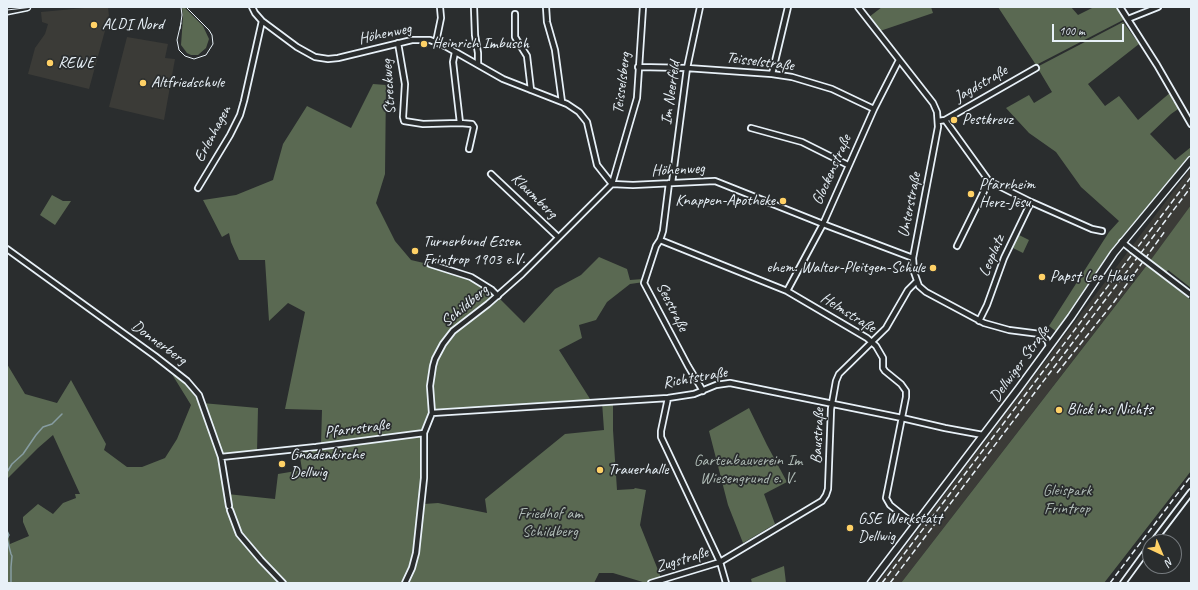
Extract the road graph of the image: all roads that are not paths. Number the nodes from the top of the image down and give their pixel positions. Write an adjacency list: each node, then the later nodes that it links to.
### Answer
1 (27, 7): 12 (main road)
2 (252, 7): 15 (street, Höhenweg)
3 (440, 7): 16 (street)
4 (474, 7): 20 (street)
5 (546, 7): 26 (street)
6 (643, 7): 21 (street, Teisselsberg)
7 (700, 7): 22 (street, Im Neerfeld)
8 (788, 7): 24 (street)
9 (858, 7): 19 (street, Unterstraße)
10 (1120, 7): 14 (street)
11 (1158, 7): 14 (street)
12 (7, 11)
13 (515, 14): 25 (street)
14 (1128, 19): 31 (street)
15 (262, 21): 17 (street, Höhenweg); 40 (street, Erlenhagen)
16 (436, 42): 17 (street, Höhenweg); 18 (street, Höhenweg)
17 (398, 43): 30 (street, Streckweg)
18 (455, 52): 20 (street, Höhenweg); 30 (street)
19 (899, 60): 27 (street, Glockenstraße); 29 (street, Unterstraße)
20 (478, 64): 25 (street, Höhenweg)
21 (638, 67): 22 (street, Teisselstraße); 39 (street, Teisselsberg)
22 (687, 68): 24 (street, Teisselstraße); 38 (street, Im Neerfeld)
23 (1036, 68): 28 (street, Jagdstraße)
24 (772, 74): 27 (street, Teisselstraße)
25 (531, 90): 26 (street, Höhenweg)
26 (562, 102): 39 (street, Höhenweg)
27 (874, 108): 35 (street, Glockenstraße)
28 (945, 120): 29 (street, Jagdstraße); 37 (street)
29 (938, 121): 49 (street, Unterstraße)
30 (460, 123): 33 (street)
31 (1191, 124)
32 (751, 128): 35 (street)
33 (469, 149)
34 (1191, 160): 46 (main road, Dellwiger Straße)
35 (848, 165): 42 (street, Glockenstraße)
36 (492, 174): 44 (street, Klaumberg)
37 (989, 181): 41 (street); 47 (street)
38 (671, 183): 39 (street, Höhenweg); 42 (street, Höhenweg); 45 (street, Seestraße)
39 (612, 184): 44 (street, Schildberg)
40 (198, 188)
41 (1031, 202): 43 (street); 55 (street, Leoplatz)
42 (822, 224): 49 (street, Höhenweg); 52 (street, Glockenstraße)
43 (1102, 231)
44 (558, 237): 54 (street, Schildberg)
45 (660, 240): 52 (street, Helmstraße); 58 (street, Seestraße)
46 (1122, 242): 53 (street, bridge); 57 (main road, Dellwiger Straße)
47 (957, 246)
48 (7, 248): 65 (street, Donnerberg)
49 (913, 258): 51 (street, Unterstraße)
50 (430, 264): 54 (street)
51 (917, 281): 55 (street); 56 (street, Baustraße)
52 (787, 291): 56 (street, Helmstraße)
53 (1191, 295)
54 (498, 296): 61 (street, Schildberg)
55 (979, 321): 57 (street)
56 (872, 342): 60 (street, Baustraße); 62 (street, Helmstraße)
57 (1049, 346): 64 (main road, Dellwiger Straße)
58 (703, 391): 59 (street, Richtstraße); 60 (street, Richtstraße)
59 (668, 398): 61 (street, Richtstraße); 70 (street)
60 (832, 404): 62 (street, Richtstraße); 70 (street, Baustraße)
61 (432, 413): 63 (street, Schildberg)
62 (902, 418): 64 (street, Richtstraße); 67 (street, Helmstraße)
63 (424, 433): 65 (street, Pfarrstraße); 72 (street, Schildberg)
64 (983, 435): 67 (main road, Dellwiger Straße)
65 (221, 458): 71 (street, Donnerberg)
66 (1191, 492): 68 (street)
67 (915, 525): 75 (main road, Dellwiger Straße)
68 (1159, 534)
69 (1142, 557): 76 (street)
70 (720, 562): 73 (street, Zugstraße); 74 (street)
71 (283, 583)
72 (405, 583)
73 (651, 583)
74 (726, 583)
75 (871, 583)
76 (1123, 583)

